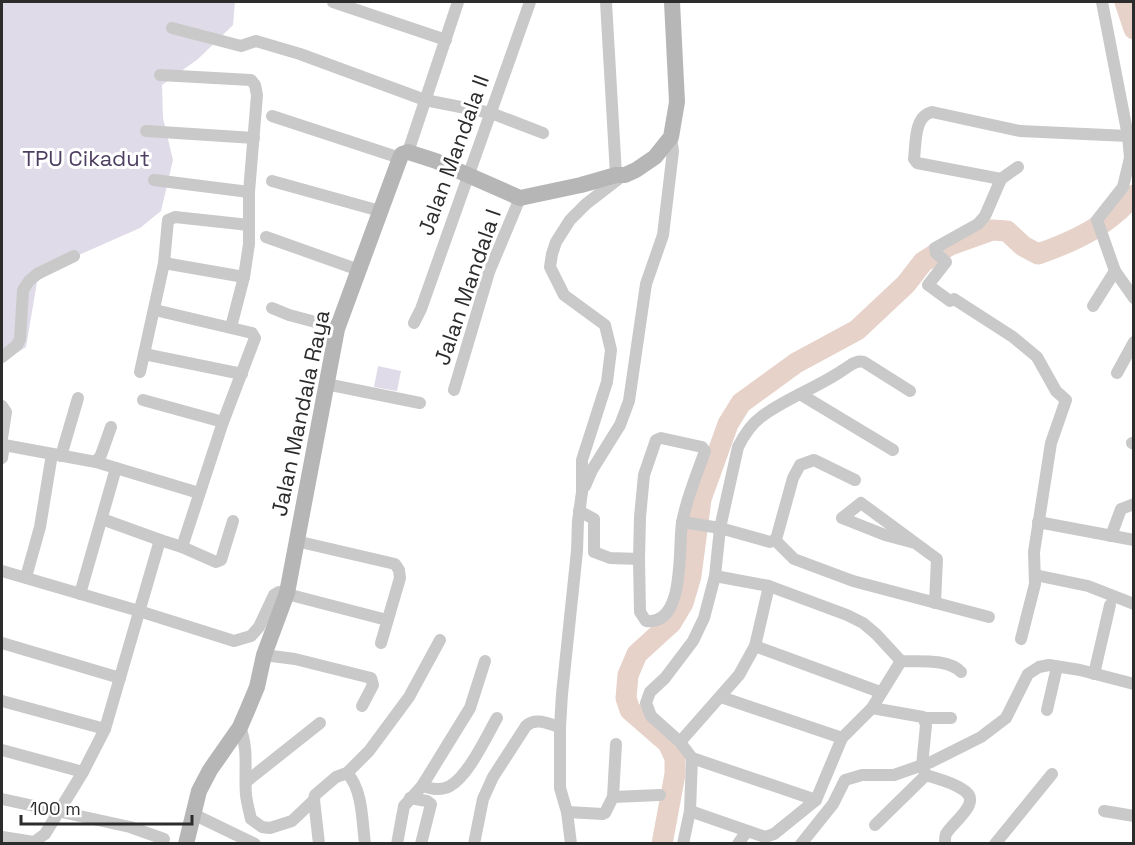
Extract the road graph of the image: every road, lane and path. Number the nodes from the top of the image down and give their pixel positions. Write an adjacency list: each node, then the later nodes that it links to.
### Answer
1 (333, 2): 8 (street)
2 (458, 2): 8 (street)
3 (530, 2): 11 (street, Jalan Mandala II)
4 (606, 2): 20 (street)
5 (672, 2): 17 (street)
6 (1102, 2): 15 (street)
7 (172, 28): 10 (street)
8 (446, 40): 10 (street)
9 (160, 75): 16 (street)
10 (425, 100): 11 (street); 18 (street)
11 (491, 113): 14 (street); 21 (street, Jalan Mandala II)
12 (272, 116): 18 (street)
13 (146, 131): 16 (street)
14 (543, 132)
15 (1128, 136): 22 (street); 33 (street)
16 (254, 138): 25 (street)
17 (671, 138): 20 (street); 65 (street)
18 (404, 155): 21 (street); 27 (street, Jalan Mandala Raya)
19 (1018, 167): 22 (street)
20 (626, 173): 26 (street); 65 (street)
21 (468, 174): 26 (street); 39 (street, Jalan Mandala II)
22 (1001, 179): 72 (street)
23 (154, 180): 25 (street)
24 (272, 181): 27 (street)
25 (249, 192): 28 (street)
26 (520, 198): 49 (street, Jalan Mandala I)
27 (380, 211): 32 (street, Jalan Mandala Raya)
28 (249, 225): 31 (street); 34 (street)
29 (266, 237): 32 (street)
30 (75, 256): 44 (street)
31 (164, 263): 34 (street); 38 (street)
32 (359, 270): 41 (street, Jalan Mandala Raya)
33 (1116, 272): 35 (street); 36 (street)
34 (244, 278): 40 (street)
35 (1134, 298)
36 (1094, 306)
37 (272, 308): 41 (street)
38 (155, 310): 40 (street); 43 (street)
39 (414, 323)
40 (231, 327): 46 (street)
41 (338, 328): 48 (street, Jalan Mandala Raya)
42 (1134, 342): 47 (street)
43 (144, 354): 45 (street); 46 (street)
44 (2, 357)
45 (140, 372)
46 (242, 374): 56 (street)
47 (1117, 374)
48 (326, 384): 54 (street); 78 (street, Jalan Mandala Raya)
49 (454, 390)
50 (910, 391): 51 (street)
51 (801, 394): 59 (street); 73 (street)
52 (78, 398): 60 (street)
53 (143, 400): 56 (street)
54 (420, 403)
55 (2, 406): 58 (street)
56 (223, 422): 66 (street)
57 (111, 427): 62 (street)
58 (2, 441): 60 (street); 61 (street)
59 (893, 450)
60 (56, 455): 62 (street); 85 (street)
61 (2, 458)
62 (96, 462): 63 (street)
63 (116, 468): 66 (street); 69 (street)
64 (855, 480): 76 (street)
65 (582, 492): 68 (street)
66 (199, 494): 80 (street)
67 (1134, 504): 74 (street)
68 (579, 511): 81 (street); 119 (street)
69 (102, 519): 75 (street); 88 (street)
70 (233, 521): 80 (street)
71 (686, 522): 73 (street); 81 (street); 81 (street)
72 (1038, 522): 74 (street); 83 (street)
73 (720, 528): 76 (street); 84 (street)
74 (1112, 536): 77 (street)
75 (160, 540): 80 (street); 92 (street)
76 (775, 540): 89 (street)
77 (1134, 540)
78 (296, 541): 87 (street, Jalan Mandala Raya); 94 (street)
79 (915, 543): 79 (street); 89 (street)
80 (182, 547)
81 (639, 560)
82 (2, 571): 85 (street)
83 (1035, 575): 90 (street); 95 (street)
84 (715, 576): 86 (street); 122 (street)
85 (26, 577): 88 (street)
86 (769, 586): 99 (street); 102 (street)
87 (287, 593): 92 (street); 94 (street); 100 (street, Jalan Mandala Raya)
88 (80, 594): 92 (street)
89 (935, 603): 93 (street)
90 (1134, 604)
91 (1110, 605): 105 (street)
92 (139, 611): 106 (street)
93 (989, 617)
94 (387, 620): 98 (street)
95 (1021, 639)
96 (440, 640): 128 (street)
97 (2, 643): 106 (street)
98 (381, 643)
99 (755, 646): 108 (street); 109 (street)
100 (264, 655): 111 (street); 118 (street, Jalan Mandala Raya)
101 (485, 661): 131 (street)
102 (900, 661): 104 (street); 108 (street)
103 (1057, 667): 105 (street); 113 (street); 126 (street)
104 (961, 672)
105 (1094, 674): 107 (street)
106 (120, 678): 120 (street)
107 (1134, 684)
108 (880, 692): 112 (street)
109 (720, 697): 121 (street); 122 (street)
110 (2, 701): 120 (street)
111 (362, 706)
112 (872, 708): 115 (street); 121 (street)
113 (1047, 710)
114 (497, 718): 131 (street)
115 (924, 718): 116 (street); 126 (street)
116 (951, 718)
117 (320, 723): 130 (street)
118 (240, 727): 130 (street); 142 (street, Jalan Mandala Raya)
119 (560, 727): 141 (street); 155 (street)
120 (105, 729): 127 (street)
121 (842, 738): 137 (street)
122 (680, 742): 125 (street)
123 (616, 744): 133 (street)
124 (2, 750): 127 (street)
125 (692, 758): 137 (street); 139 (street)
126 (924, 770): 144 (street); 148 (street); 159 (street)
127 (83, 772): 138 (street)
128 (347, 773): 136 (street); 152 (street)
129 (1052, 774): 160 (street)
130 (247, 781): 136 (street)
131 (422, 786): 134 (street)
132 (660, 795): 133 (street)
133 (613, 797): 141 (street)
134 (410, 798): 153 (street); 154 (street)
135 (2, 799): 138 (street)
136 (314, 800): 151 (street)
137 (816, 800): 145 (street)
138 (60, 811): 146 (street); 147 (street)
139 (690, 811): 145 (street); 157 (street)
140 (1104, 811): 143 (street)
141 (567, 812): 156 (street)
142 (195, 815): 149 (street, Jalan Mandala Raya); 150 (street)
143 (1134, 816)
144 (875, 825)
145 (747, 831): 158 (street)
146 (2, 837)
147 (164, 838)
148 (943, 842)
149 (186, 843)
150 (255, 843)
151 (319, 843)
152 (365, 843)
153 (397, 843)
154 (421, 843)
155 (474, 843)
156 (571, 843)
157 (683, 843)
158 (738, 843)
159 (801, 843)
160 (995, 843)

